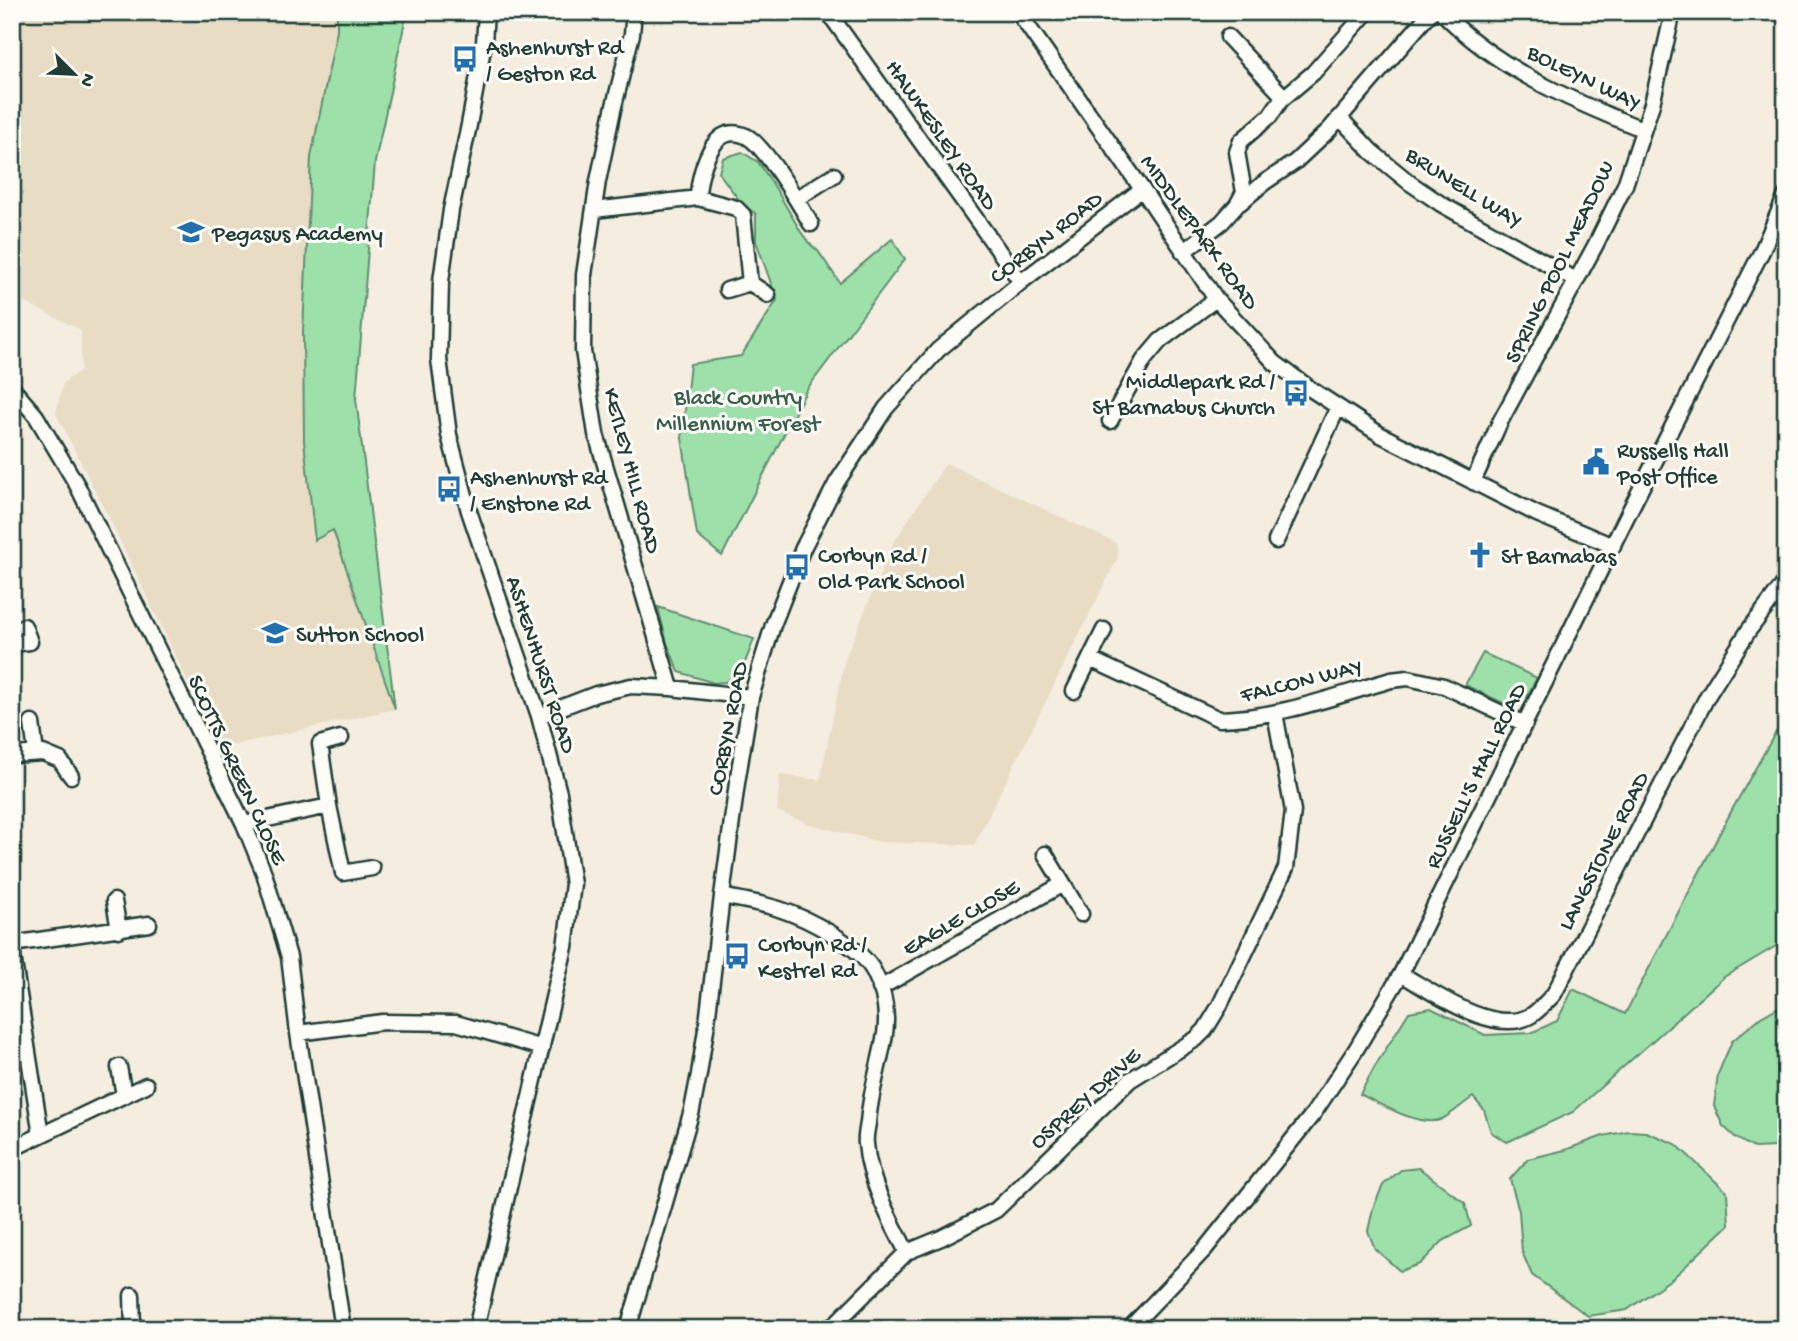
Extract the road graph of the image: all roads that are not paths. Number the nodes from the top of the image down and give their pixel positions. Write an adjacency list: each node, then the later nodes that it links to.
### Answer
1 (486, 12): 43 (street, ASHENHURST ROAD)
2 (634, 12): 19 (street, KETLEY HILL ROAD)
3 (828, 12): 23 (street, HAWKESLEY ROAD)
4 (1018, 12): 14 (street, MIDDLEPARK ROAD)
5 (1367, 12): 10 (street)
6 (1431, 12): 11 (street)
7 (1442, 12): 12 (street, BOLEYN WAY)
8 (1672, 12): 12 (street, SPRING POOL MEADOW)
9 (1228, 37): 10 (street)
10 (1284, 97): 18 (street)
11 (1339, 117): 18 (street); 22 (street, BRUNELL WAY)
12 (1642, 129): 22 (street, SPRING POOL MEADOW)
13 (835, 175): 17 (street)
14 (1142, 189): 21 (street, MIDDLEPARK ROAD); 23 (street, CORBYN ROAD)
15 (1786, 195): 33 (street, RUSSELL'S HALL ROAD)
16 (698, 198): 17 (street); 19 (street); 24 (street)
17 (796, 199): 20 (street)
18 (1237, 205): 21 (street)
19 (594, 210): 39 (street, KETLEY HILL ROAD)
20 (811, 224)
21 (1183, 252): 27 (street, MIDDLEPARK ROAD)
22 (1576, 280): 31 (street, SPRING POOL MEADOW)
23 (1021, 282): 41 (street, CORBYN ROAD)
24 (750, 283): 25 (street); 26 (street)
25 (727, 290)
26 (768, 295)
27 (1216, 299): 29 (street, MIDDLEPARK ROAD); 30 (street)
28 (12, 388): 51 (street, SCOTTS GREEN CLOSE)
29 (1338, 407): 31 (street, MIDDLEPARK ROAD); 32 (street)
30 (1110, 421)
31 (1473, 482): 33 (street, MIDDLEPARK ROAD)
32 (1276, 541)
33 (1613, 546): 45 (street, RUSSELL'S HALL ROAD)
34 (1786, 581): 62 (street, LANGSTONE ROAD)
35 (24, 626): 37 (street)
36 (1104, 630): 38 (street)
37 (12, 644)
38 (1090, 659): 40 (street); 42 (street, FALCON WAY)
39 (671, 688): 41 (street); 43 (street)
40 (1074, 691)
41 (751, 697): 55 (street, CORBYN ROAD)
42 (1275, 713): 45 (street, FALCON WAY); 72 (street, OSPREY DRIVE)
43 (538, 716): 66 (street, ASHENHURST ROAD)
44 (33, 723): 47 (street)
45 (1525, 724): 62 (street, RUSSELL'S HALL ROAD)
46 (341, 738): 50 (street)
47 (36, 753): 48 (street); 49 (street)
48 (12, 755)
49 (71, 776)
50 (329, 806): 51 (street); 53 (street)
51 (244, 824): 65 (street, SCOTTS GREEN CLOSE)
52 (1045, 854): 54 (street)
53 (372, 868)
54 (1061, 885): 57 (street); 63 (street, EAGLE CLOSE)
55 (722, 896): 63 (street); 77 (street, CORBYN ROAD)
56 (114, 901): 59 (street)
57 (1080, 914)
58 (149, 924): 59 (street)
59 (118, 930): 60 (street)
60 (12, 944)
61 (12, 950): 64 (street)
62 (1401, 974): 79 (street, RUSSELL'S HALL ROAD)
63 (880, 988): 72 (street)
64 (19, 1027): 70 (street)
65 (298, 1032): 66 (street); 75 (street, SCOTTS GREEN CLOSE)
66 (542, 1048): 76 (street, ASHENHURST ROAD)
67 (119, 1067): 69 (street)
68 (146, 1085): 69 (street)
69 (124, 1095): 70 (street)
70 (41, 1135): 71 (street)
71 (12, 1149)
72 (907, 1252): 78 (street, OSPREY DRIVE)
73 (132, 1295): 74 (street)
74 (133, 1329)
75 (344, 1329)
76 (476, 1329)
77 (628, 1329)
78 (830, 1329)
79 (1129, 1329)

